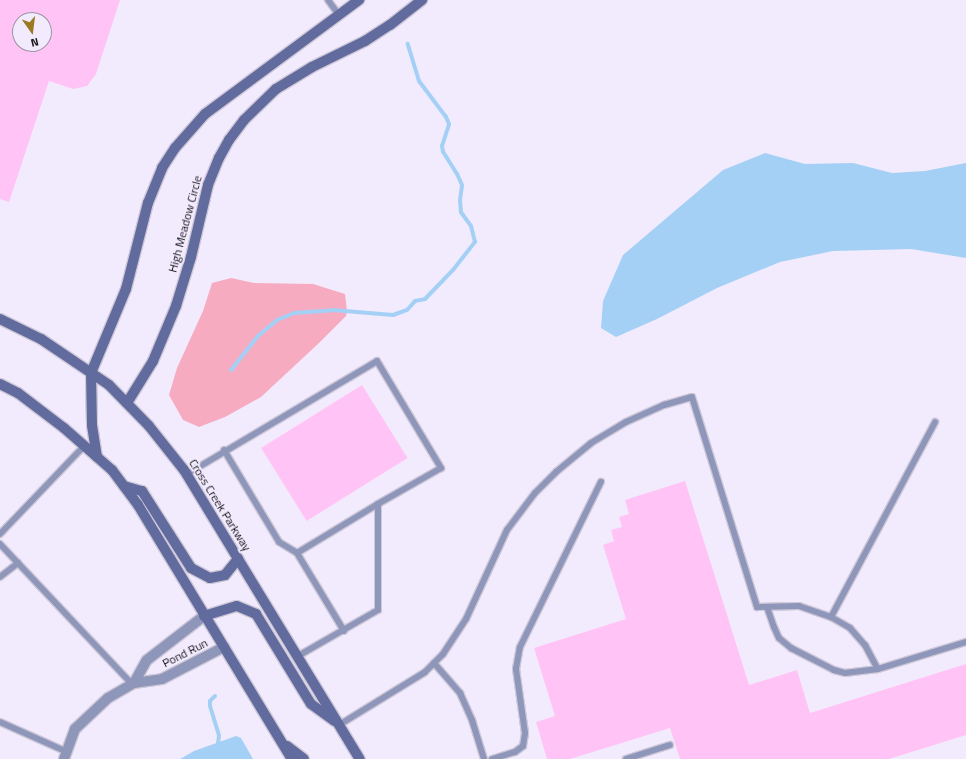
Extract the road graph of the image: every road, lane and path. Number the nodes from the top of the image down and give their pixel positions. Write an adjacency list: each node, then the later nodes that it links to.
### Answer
1 (328, 0): 5 (lane)
2 (359, 0): 5 (street)
3 (410, 0): 6 (street)
4 (422, 0): 6 (street, High Meadow Circle)
5 (339, 15): 8 (street)
6 (390, 25): 10 (street, High Meadow Circle)
7 (0, 319): 8 (street, Cross Creek Parkway)
8 (91, 373): 10 (street, Cross Creek Parkway); 14 (street)
9 (0, 384): 12 (street)
10 (127, 403): 15 (street, Cross Creek Parkway)
11 (935, 422): 27 (lane)
12 (84, 446): 14 (street); 19 (lane)
13 (224, 450): 15 (lane); 18 (lane); 21 (lane)
14 (97, 457): 17 (street)
15 (187, 474): 22 (street, Cross Creek Parkway)
16 (600, 482): 44 (lane)
17 (124, 486): 22 (street); 26 (street)
18 (378, 504): 21 (lane); 28 (lane)
19 (0, 534)
20 (0, 544): 23 (lane)
21 (297, 553): 28 (lane)
22 (238, 559): 31 (street, Cross Creek Parkway)
23 (18, 563): 24 (lane); 34 (lane)
24 (0, 577)
25 (768, 606): 27 (lane); 32 (lane); 33 (lane)
26 (204, 616): 30 (street); 34 (street, Pond Run); 36 (street)
27 (831, 617): 33 (lane)
28 (344, 631): 31 (lane)
29 (966, 642): 33 (lane)
30 (224, 647): 34 (street, Pond Run); 37 (street)
31 (298, 656): 36 (street, Cross Creek Parkway)
32 (434, 663): 36 (lane); 43 (lane)
33 (878, 669)
34 (133, 683): 39 (street, Pond Run)
35 (0, 722): 39 (lane)
36 (339, 724): 42 (street, Cross Creek Parkway)
37 (282, 743): 40 (street); 41 (street)
38 (670, 745): 45 (lane)
39 (65, 755)
40 (292, 759)
41 (304, 759)
42 (360, 759)
43 (484, 759)
44 (492, 759)
45 (626, 759)

